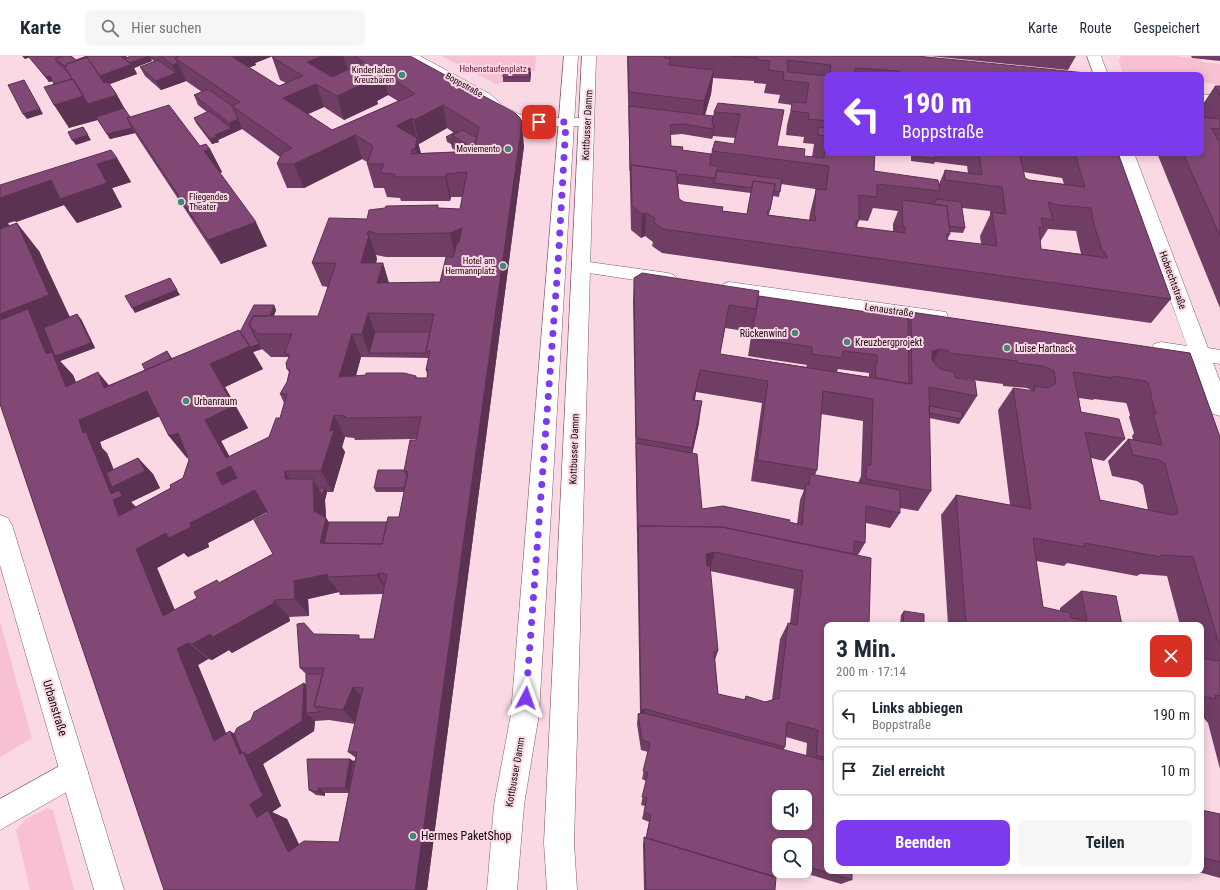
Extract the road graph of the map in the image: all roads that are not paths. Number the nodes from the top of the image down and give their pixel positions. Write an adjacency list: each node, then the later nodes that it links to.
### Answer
1 (410, 56): 8 (main road, Boppstraße)
2 (571, 56): 8 (main road, Kottbusser Damm)
3 (590, 56): 9 (main road, Kottbusser Damm)
4 (1094, 56): 5 (main road)
5 (1100, 72)
6 (1204, 98): 7 (main road)
7 (1220, 100)
8 (566, 122): 9 (main road, Boppstraße); 23 (main road, Kottbusser Damm)
9 (587, 122): 11 (main road, Kottbusser Damm)
10 (1127, 156): 16 (main road, Hobrechtstraße)
11 (582, 267): 12 (main road); 24 (main road, Kottbusser Damm)
12 (688, 282)
13 (711, 285): 14 (main road, Lenaustraße)
14 (953, 319)
15 (1147, 347): 16 (main road)
16 (1200, 354): 17 (main road); 18 (main road, Hobrechtstraße)
17 (1220, 357)
18 (1220, 408)
19 (0, 525): 20 (main road, Urbanstraße)
20 (74, 772): 21 (main road); 22 (main road, Urbanstraße)
21 (0, 815)
22 (109, 890)
23 (502, 890)
24 (562, 890)

